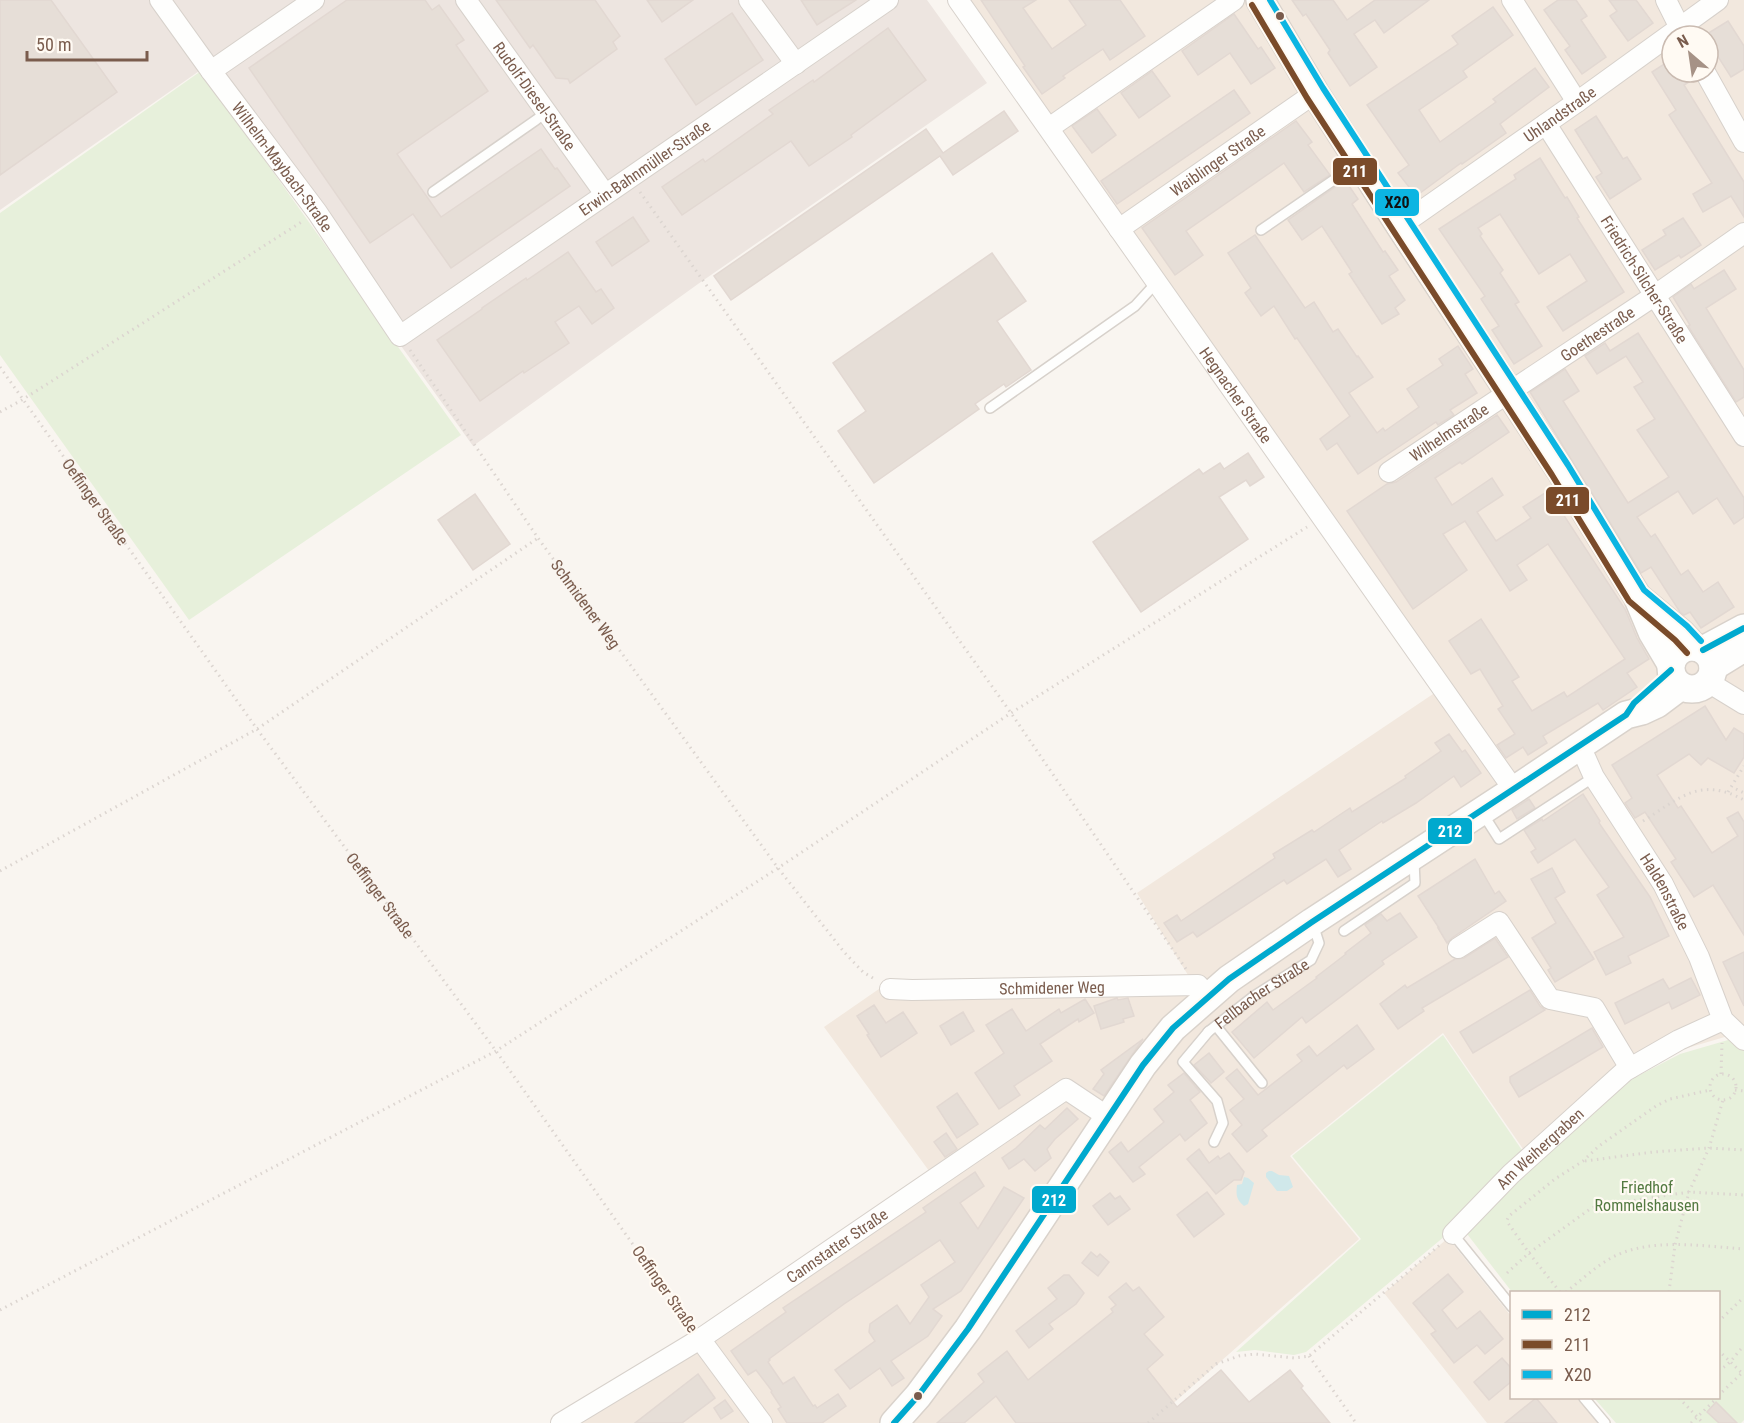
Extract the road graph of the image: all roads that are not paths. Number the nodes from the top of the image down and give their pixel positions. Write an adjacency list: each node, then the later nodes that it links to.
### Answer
1 (160, 0): 16 (street, Wilhelm-Maybach-Straße)
2 (314, 0): 16 (street)
3 (466, 0): 20 (street, Rudolf-Diesel-Straße)
4 (749, 0): 15 (street)
5 (888, 0): 15 (street, Erwin-Bahnmüller-Straße)
6 (958, 0): 22 (street, Hegnacher Straße)
7 (1234, 0): 22 (street)
8 (1260, 0): 18 (main road)
9 (1512, 0): 19 (street)
10 (1666, 0): 12 (street)
11 (1718, 0): 13 (street, Uhlandstraße)
12 (1678, 24)
13 (1691, 24)
14 (1660, 47): 19 (street, Uhlandstraße)
15 (796, 64): 26 (street, Erwin-Bahnmüller-Straße)
16 (211, 71): 33 (street, Wilhelm-Maybach-Straße)
17 (1711, 84): 23 (street)
18 (1316, 93): 24 (main road); 28 (street, Waiblinger Straße)
19 (1577, 102): 21 (street, Uhlandstraße)
20 (546, 111): 25 (lane); 26 (street, Rudolf-Diesel-Straße)
21 (1546, 124): 27 (street, Uhlandstraße); 32 (street, Friedrich-Silcher-Straße)
22 (1049, 128): 28 (street, Hegnacher Straße)
23 (1744, 142)
24 (1359, 162): 27 (main road); 29 (lane)
25 (433, 192)
26 (604, 194): 33 (street, Erwin-Bahnmüller-Straße)
27 (1400, 226): 34 (main road)
28 (1119, 229): 31 (street, Hegnacher Straße)
29 (1261, 230)
30 (1744, 233): 32 (street, Goethestraße)
31 (1156, 283): 35 (lane); 46 (street, Hegnacher Straße)
32 (1654, 296): 34 (street, Goethestraße); 36 (street, Friedrich-Silcher-Straße)
33 (400, 336)
34 (1509, 391): 37 (street, Wilhelmstraße); 38 (main road)
35 (990, 408)
36 (1744, 436)
37 (1389, 472)
38 (1637, 596): 41 (main road); 42 (main road)
39 (1744, 628): 41 (main road)
40 (1744, 648): 41 (main road)
41 (1705, 661): 42 (main road, Fellbacher Straße); 42 (main road); 43 (street)
42 (1674, 673): 44 (main road, Fellbacher Straße)
43 (1744, 704)
44 (1578, 746): 45 (street, Haldenstraße); 46 (main road, Fellbacher Straße)
45 (1594, 777): 47 (lane); 54 (street, Haldenstraße)
46 (1514, 790): 47 (main road, Fellbacher Straße)
47 (1481, 812): 48 (main road, Fellbacher Straße)
48 (1414, 856): 49 (main road, Fellbacher Straße); 50 (lane)
49 (1312, 922): 53 (main road, Fellbacher Straße); 55 (lane, Fellbacher Straße)
50 (1344, 931)
51 (1458, 948): 57 (street)
52 (890, 989): 53 (street, Schmidener Weg)
53 (1203, 991): 59 (main road, Fellbacher Straße)
54 (1723, 1020): 56 (street, Haldenstraße); 57 (street, Am Weihergraben)
55 (1211, 1030): 58 (lane); 60 (lane, Fellbacher Straße)
56 (1744, 1040)
57 (1630, 1068): 61 (street, Am Weihergraben)
58 (1262, 1083)
59 (1108, 1117): 63 (street, Cannstatter Straße); 67 (main road, Fellbacher Straße)
60 (1214, 1142)
61 (1450, 1236): 62 (lane)
62 (1510, 1305)
63 (700, 1339): 65 (street, Cannstatter Straße); 66 (street, Oeffinger Straße)
64 (1585, 1399): 68 (lane)
65 (561, 1423)
66 (762, 1423)
67 (894, 1423)
68 (1605, 1423)

